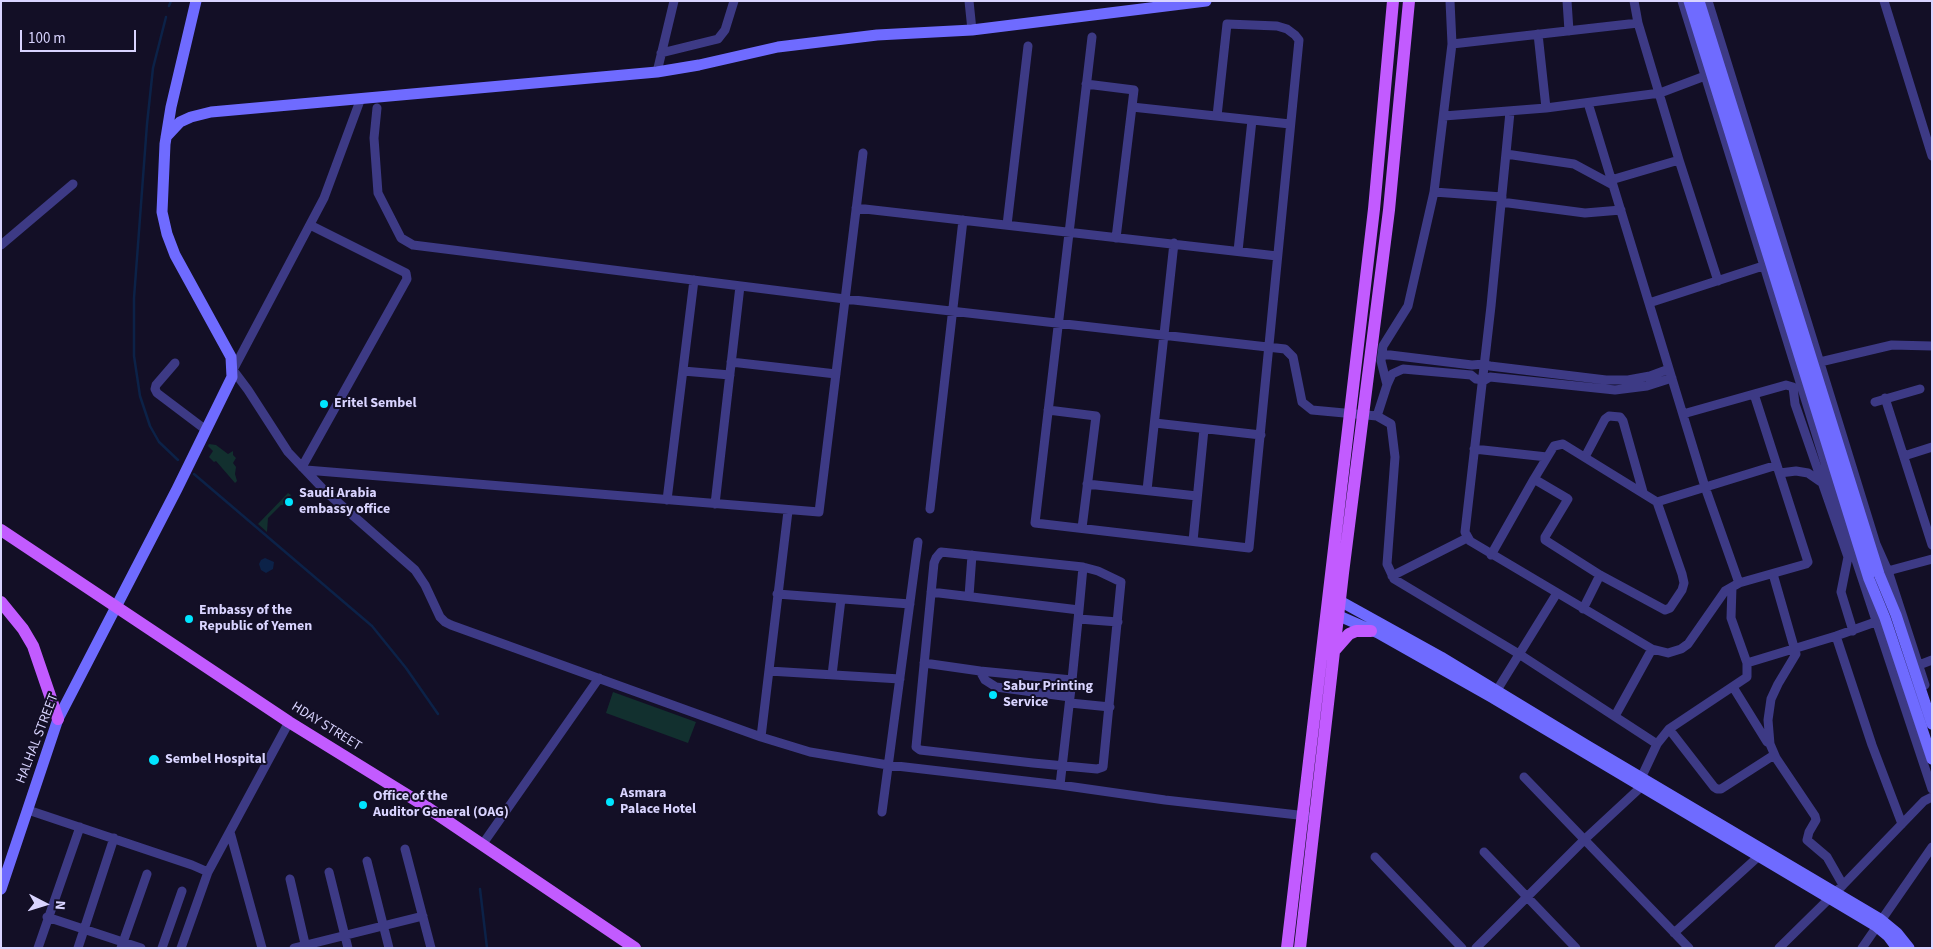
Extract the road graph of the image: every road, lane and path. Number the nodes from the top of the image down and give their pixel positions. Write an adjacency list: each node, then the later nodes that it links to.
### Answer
1 (196, 1): 38 (street)
2 (674, 1): 23 (street)
3 (734, 1): 23 (street)
4 (969, 1): 17 (street)
5 (1206, 1): 17 (street)
6 (1393, 1): 87 (main road)
7 (1409, 1): 89 (main road)
8 (1450, 1): 21 (street)
9 (1567, 1): 18 (street)
10 (1634, 1): 16 (street)
11 (1682, 1): 25 (street)
12 (1689, 1): 126 (street)
13 (1699, 1): 126 (street)
14 (1708, 1): 72 (street)
15 (1884, 1): 41 (street)
16 (1638, 23): 18 (street); 27 (street)
17 (972, 30): 24 (street)
18 (1569, 31): 19 (street)
19 (1538, 34): 21 (street); 32 (street)
20 (1092, 37): 26 (street)
21 (1452, 44): 35 (street)
22 (1028, 46): 51 (street)
23 (662, 53): 24 (street)
24 (657, 72): 28 (street)
25 (1705, 76): 27 (street); 58 (street)
26 (1086, 84): 30 (street); 52 (street)
27 (1660, 93): 29 (street); 42 (street)
28 (361, 98): 38 (street); 50 (street)
29 (1588, 103): 32 (street); 43 (street)
30 (1132, 107): 34 (street); 53 (street)
31 (377, 108): 59 (street)
32 (1546, 108): 33 (street)
33 (1510, 112): 35 (street); 40 (street)
34 (1217, 116): 36 (street); 37 (street)
35 (1444, 116): 45 (street)
36 (1252, 120): 37 (street); 56 (street)
37 (1290, 124): 57 (street)
38 (166, 137): 75 (street)
39 (863, 153): 47 (street)
40 (1506, 154): 43 (street); 46 (street)
41 (1932, 156)
42 (1679, 160): 43 (street); 60 (street)
43 (1612, 182): 48 (street)
44 (73, 184): 55 (street)
45 (1434, 192): 46 (street); 69 (street)
46 (1501, 200): 48 (street); 73 (street)
47 (856, 208): 49 (street); 62 (street)
48 (1621, 210): 63 (street)
49 (962, 220): 51 (street); 64 (street)
50 (310, 225): 75 (street); 100 (street)
51 (1007, 225): 52 (street)
52 (1069, 232): 53 (street); 65 (street)
53 (1116, 238): 54 (street)
54 (1174, 244): 56 (street); 66 (street)
55 (1, 245)
56 (1238, 251): 57 (street)
57 (1277, 256): 68 (street)
58 (1763, 266): 60 (street); 142 (street)
59 (694, 280): 61 (street); 76 (street)
60 (1718, 281): 63 (street)
61 (740, 286): 62 (street); 71 (street)
62 (845, 300): 64 (street); 77 (street)
63 (1648, 303): 74 (street)
64 (952, 311): 65 (street); 112 (street)
65 (1058, 322): 66 (street); 86 (street)
66 (1164, 335): 68 (street); 91 (street)
67 (1932, 346): 72 (street)
68 (1269, 348): 87 (street); 94 (street)
69 (1382, 354): 73 (street); 81 (street)
70 (175, 362): 93 (street)
71 (731, 362): 77 (street); 78 (street)
72 (1820, 362): 126 (street)
73 (1484, 364): 74 (street); 80 (street)
74 (1669, 369): 79 (street)
75 (233, 370): 93 (street, HALHAL STREET); 100 (street)
76 (683, 371): 78 (street); 109 (street)
77 (836, 374): 113 (street)
78 (730, 375): 111 (street)
79 (1672, 378): 80 (street); 88 (street)
80 (1482, 379): 81 (street); 96 (street)
81 (1387, 385): 90 (street)
82 (1920, 389): 84 (street)
83 (1754, 394): 88 (street); 101 (street); 103 (street)
84 (1885, 398): 85 (street); 97 (street)
85 (1875, 402)
86 (1048, 410): 104 (street); 114 (street)
87 (1350, 413): 89 (street); 139 (main road)
88 (1683, 414): 105 (street)
89 (1363, 415): 90 (street); 134 (main road)
90 (1377, 416): 127 (street)
91 (1155, 423): 92 (street); 106 (street)
92 (1204, 429): 94 (street); 108 (street)
93 (206, 430): 137 (street, HALHAL STREET)
94 (1261, 435): 118 (street)
95 (1932, 447): 97 (street)
96 (1474, 449): 99 (street); 116 (street)
97 (1904, 456): 119 (street)
98 (1585, 457): 99 (street); 107 (street); 107 (street)
99 (1547, 458): 102 (street)
100 (304, 469): 109 (street); 158 (street)
101 (1778, 469): 103 (street); 105 (street); 124 (street)
102 (1534, 479): 120 (street); 125 (street)
103 (1821, 483): 145 (street)
104 (1087, 484): 106 (street); 114 (street)
105 (1705, 487): 110 (street); 128 (street)
106 (1148, 490): 108 (street)
107 (1643, 492): 110 (street)
108 (1197, 496): 118 (street)
109 (667, 500): 111 (street)
110 (1657, 502): 125 (street)
111 (715, 504): 113 (street)
112 (930, 509)
113 (788, 511): 131 (street)
114 (1082, 528): 118 (street)
115 (1, 530): 137 (main road, HDAY STREET)
116 (1467, 538): 120 (street); 127 (street)
117 (918, 542): 136 (street)
118 (1193, 542)
119 (1932, 545)
120 (1491, 554): 130 (street)
121 (972, 555): 123 (street); 129 (street); 132 (street)
122 (1932, 559): 126 (street)
123 (1083, 567): 140 (street); 143 (street)
124 (1773, 574): 128 (street); 147 (street)
125 (1600, 575): 138 (street)
126 (1878, 575): 142 (street); 154 (street)
127 (1392, 576): 150 (street)
128 (1735, 585): 148 (street); 152 (street)
129 (931, 592): 132 (street); 153 (street)
130 (1556, 593): 138 (street); 150 (street)
131 (777, 594): 133 (street); 155 (street)
132 (968, 596): 140 (street)
133 (841, 599): 136 (street); 157 (street)
134 (1340, 601): 141 (main road); 162 (street)
135 (1, 602): 167 (main road)
136 (910, 604): 159 (street)
137 (116, 606): 167 (street, HALHAL STREET); 168 (main road, HDAY STREET)
138 (1583, 609): 148 (street)
139 (1327, 610): 141 (street); 184 (main road)
140 (1079, 614): 143 (street); 160 (street)
141 (1339, 616): 144 (street); 149 (main road)
142 (1886, 618): 145 (street); 169 (street); 174 (street); 180 (street)
143 (1118, 622): 164 (street)
144 (1371, 631): 149 (main road); 162 (street)
145 (1853, 631): 146 (street)
146 (1836, 636): 147 (street); 185 (street)
147 (1795, 648): 152 (street); 173 (street)
148 (1652, 649): 166 (street)
149 (1334, 651): 184 (main road)
150 (1519, 654): 162 (street); 166 (street)
151 (1932, 660): 154 (street)
152 (1746, 663): 161 (street)
153 (924, 664): 156 (street); 176 (street)
154 (1919, 665): 165 (street)
155 (769, 671): 157 (street); 171 (street)
156 (980, 671): 160 (street); 163 (street)
157 (832, 675): 159 (street)
158 (599, 678): 171 (street); 190 (street)
159 (900, 679): 175 (street)
160 (1072, 680): 163 (street)
161 (1733, 687): 170 (street); 173 (street)
162 (1495, 694): 178 (street)
163 (1070, 700): 164 (street); 176 (street)
164 (1110, 707): 176 (street)
165 (1932, 708)
166 (1615, 716): 172 (street)
167 (58, 719): 182 (street, HALHAL STREET)
168 (289, 722): 187 (street); 190 (main road, HDAY STREET)
169 (1932, 724)
170 (1669, 729): 172 (street); 173 (street)
171 (761, 737): 175 (street)
172 (1657, 744): 178 (street)
173 (1773, 753): 203 (street)
174 (1932, 759)
175 (888, 765): 179 (street); 183 (street)
176 (1062, 766): 179 (street)
177 (1524, 777): 189 (street)
178 (1641, 782): 189 (street); 194 (street); 203 (street)
179 (1060, 785): 184 (street)
180 (1932, 789)
181 (1932, 797): 185 (street)
182 (28, 810): 186 (street); 201 (street, HALHAL STREET)
183 (882, 812)
184 (1308, 816): 225 (main road); 226 (main road)
185 (1902, 824): 203 (street)
186 (80, 827): 188 (street); 206 (street)
187 (230, 832): 197 (street); 219 (street)
188 (114, 838): 197 (street); 209 (street)
189 (1585, 839): 204 (street); 210 (street)
190 (482, 845): 224 (main road, HDAY STREET)
191 (1932, 846): 207 (street)
192 (405, 849): 205 (street)
193 (1484, 852): 204 (street)
194 (1759, 856): 203 (street); 210 (street)
195 (1375, 857): 227 (street)
196 (367, 861): 208 (street)
197 (208, 872): 218 (street)
198 (328, 872): 211 (street)
199 (147, 874): 212 (street)
200 (290, 879): 213 (street)
201 (1, 889)
202 (182, 891): 217 (street)
203 (1836, 891): 207 (street); 231 (street)
204 (1526, 897): 228 (street); 229 (street)
205 (422, 916): 208 (street); 223 (street)
206 (47, 917): 209 (street); 214 (street)
207 (1878, 922): 232 (street); 233 (street); 234 (street)
208 (384, 927): 211 (street); 222 (street)
209 (84, 930): 212 (street); 215 (street)
210 (1674, 933): 230 (street)
211 (345, 936): 213 (street); 221 (street)
212 (122, 945): 216 (street)
213 (305, 946): 220 (street)
214 (38, 948)
215 (78, 948)
216 (141, 948)
217 (162, 948)
218 (181, 948)
219 (262, 948)
220 (294, 948)
221 (348, 948)
222 (389, 948)
223 (431, 948)
224 (635, 948)
225 (1287, 948)
226 (1300, 948)
227 (1462, 948)
228 (1476, 948)
229 (1576, 948)
230 (1689, 948)
231 (1779, 948)
232 (1862, 948)
233 (1897, 948)
234 (1909, 948)

